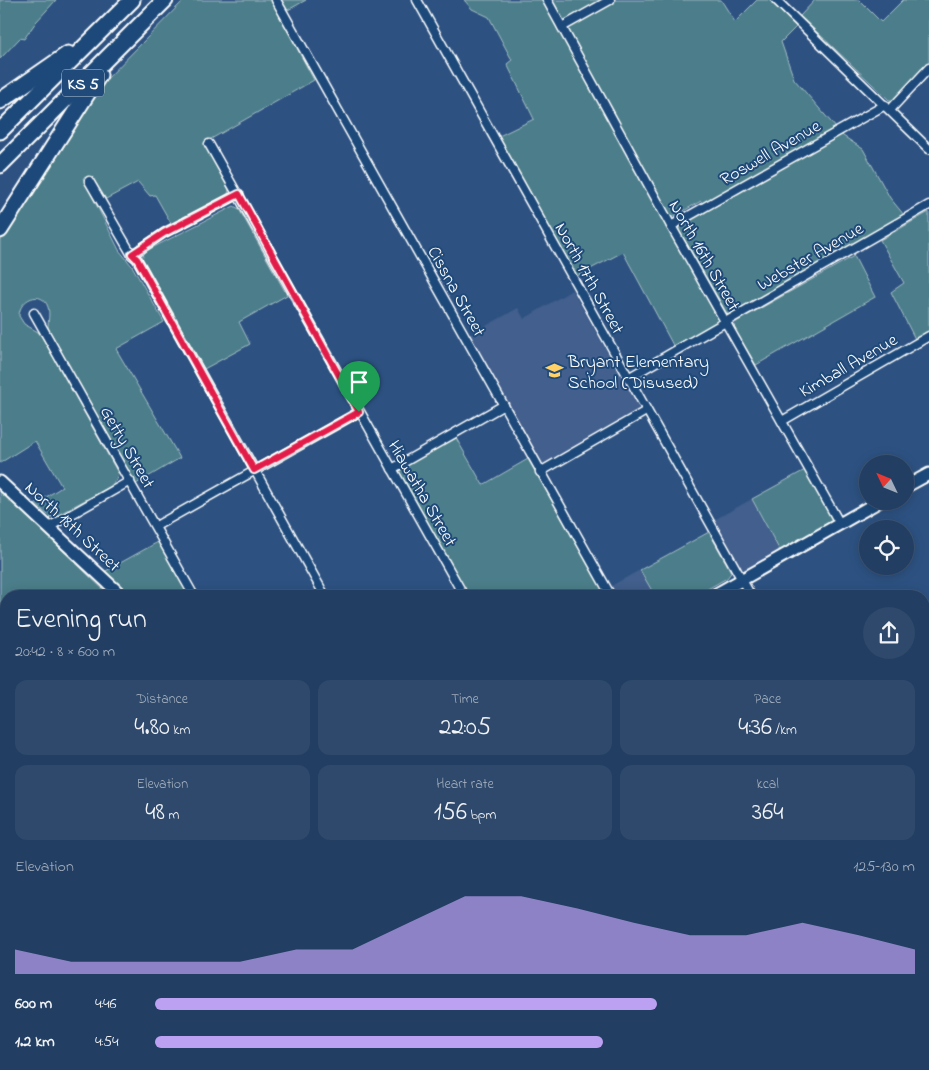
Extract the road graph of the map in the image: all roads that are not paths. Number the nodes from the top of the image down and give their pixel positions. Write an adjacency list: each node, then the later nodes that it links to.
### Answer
1 (132, 0): 9 (highway, KS 5)
2 (165, 0): 10 (highway, KS 5)
3 (276, 0): 28 (street, Cissna Street)
4 (417, 0): 27 (street, North 17th Street)
5 (547, 0): 8 (street, North 16th Street)
6 (610, 0): 8 (street)
7 (776, 0): 13 (street)
8 (562, 27): 21 (street, North 16th Street)
9 (100, 32): 12 (highway); 14 (highway, KS 5)
10 (117, 48): 17 (highway, KS 5); 22 (highway)
11 (929, 68): 13 (street, Roswell Avenue)
12 (0, 101)
13 (888, 107): 16 (street); 21 (street, Roswell Avenue)
14 (0, 131)
15 (209, 144): 19 (street, Hiawatha Street)
16 (929, 149)
17 (0, 166)
18 (89, 181): 23 (street)
19 (239, 194): 23 (street); 30 (street, Hiawatha Street)
20 (929, 205): 25 (street, Webster Avenue)
21 (670, 226): 25 (street, North 16th Street)
22 (0, 230)
23 (132, 254): 33 (street)
24 (34, 313): 36 (street, Getty Street)
25 (726, 322): 27 (street, Webster Avenue); 31 (street, North 16th Street)
26 (929, 336): 31 (street, Kimball Avenue)
27 (628, 378): 29 (street, North 17th Street)
28 (504, 405): 32 (street); 34 (street, Cissna Street)
29 (646, 411): 34 (street); 43 (street, North 17th Street)
30 (359, 412): 32 (street, Hiawatha Street); 33 (street)
31 (782, 420): 40 (street, North 16th Street)
32 (392, 469): 47 (street, Hiawatha Street)
33 (254, 470): 41 (street); 46 (street)
34 (540, 472): 48 (street, Cissna Street)
35 (929, 474): 38 (main road)
36 (130, 481): 41 (street, Getty Street); 42 (street)
37 (0, 482): 42 (main road, North 18th Street)
38 (914, 482)
39 (864, 510): 40 (main road)
40 (840, 524): 43 (main road)
41 (156, 526): 45 (street, Getty Street)
42 (49, 528): 44 (main road, North 18th Street)
43 (742, 580): 49 (main road); 50 (street, North 17th Street)
44 (116, 590)
45 (191, 590)
46 (322, 590)
47 (461, 590)
48 (608, 590)
49 (724, 590)
50 (748, 590)

